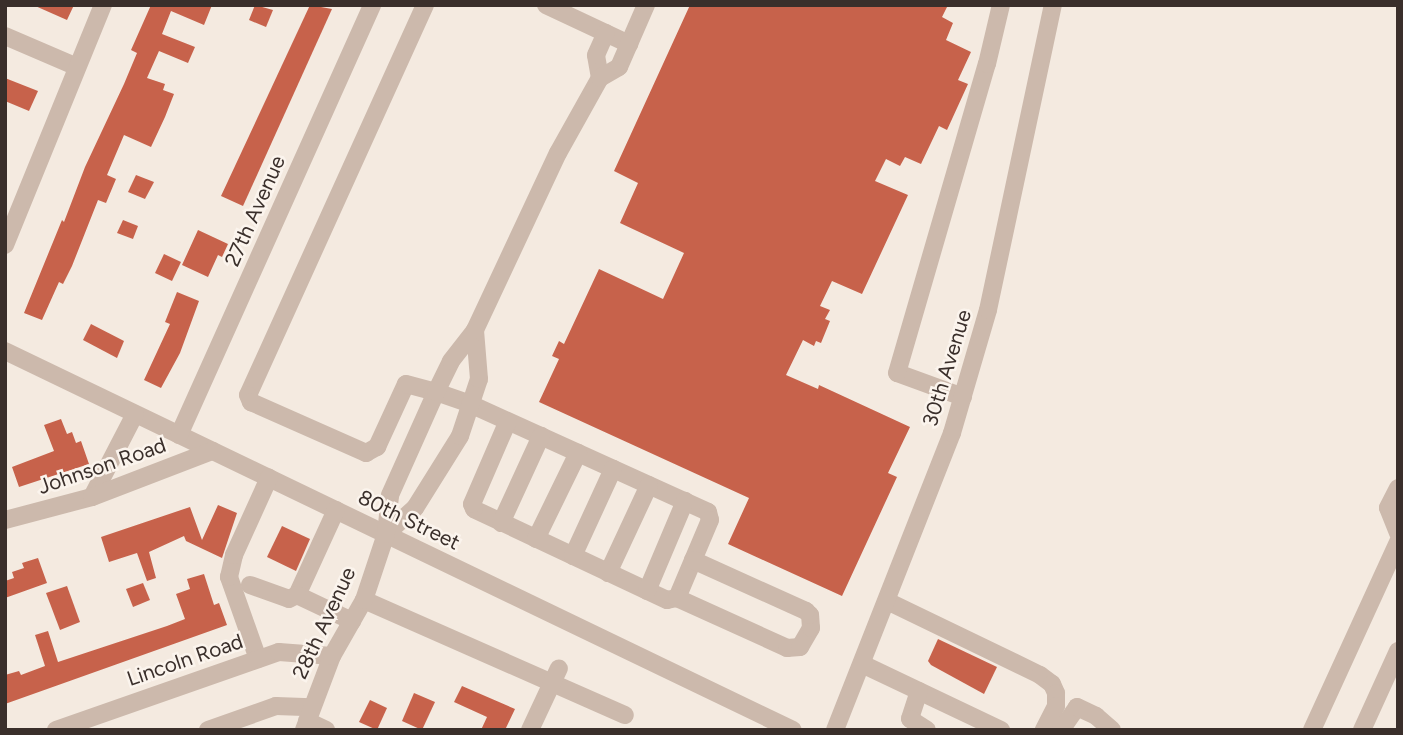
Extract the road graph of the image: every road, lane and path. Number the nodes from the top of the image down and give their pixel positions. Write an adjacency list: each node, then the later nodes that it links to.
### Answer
1 (103, 5): 11 (street)
2 (372, 5): 21 (street, 27th Avenue)
3 (425, 5): 16 (street)
4 (546, 5): 8 (street)
5 (646, 5): 10 (street)
6 (1001, 5): 17 (street)
7 (1053, 5): 17 (street, 30th Avenue)
8 (606, 33): 10 (street); 12 (street)
9 (5, 36): 11 (street)
10 (629, 44): 12 (street)
11 (77, 67): 13 (street)
12 (600, 78): 14 (street, 28th Avenue)
13 (5, 245)
14 (475, 330): 16 (street, 28th Avenue); 18 (street)
15 (5, 351): 19 (street, 80th Street)
16 (436, 392): 18 (street); 35 (street, 28th Avenue)
17 (962, 397): 46 (street, 30th Avenue)
18 (470, 404): 20 (street); 35 (street)
19 (135, 414): 21 (street, 80th Street); 29 (street)
20 (508, 421): 22 (street); 33 (street)
21 (179, 435): 23 (street, 80th Street)
22 (541, 436): 24 (street); 33 (street)
23 (212, 451): 26 (street, 80th Street); 29 (street, Johnson Road)
24 (578, 453): 25 (street); 36 (street)
25 (613, 469): 27 (street); 38 (street)
26 (269, 478): 31 (street, 80th Street); 50 (street)
27 (649, 485): 30 (street); 40 (street)
28 (1398, 488): 34 (street)
29 (92, 497): 32 (street, Johnson Road)
30 (685, 501): 39 (street); 42 (street)
31 (336, 510): 35 (street, 80th Street); 43 (street)
32 (5, 520)
33 (501, 523): 36 (street)
34 (1398, 533)
35 (386, 534): 45 (street, 28th Avenue); 60 (street, 80th Street)
36 (536, 539): 38 (street)
37 (1398, 542): 67 (street)
38 (573, 556): 40 (street)
39 (693, 560): 44 (street); 44 (street)
40 (608, 573): 42 (street)
41 (250, 585): 43 (street)
42 (647, 591): 44 (street)
43 (297, 595): 47 (street)
44 (677, 598)
45 (364, 600): 47 (street, 28th Avenue); 52 (street)
46 (887, 601): 51 (street, 30th Avenue); 64 (street)
47 (352, 621): 49 (street, 28th Avenue)
48 (1398, 651): 68 (street)
49 (332, 656): 50 (street, Lincoln Road); 55 (street, 28th Avenue)
50 (257, 659): 56 (street, Lincoln Road)
51 (862, 664): 53 (street); 61 (street, 30th Avenue)
52 (556, 675): 54 (street); 59 (street)
53 (919, 691): 62 (street); 63 (street)
54 (625, 715)
55 (307, 719): 57 (street); 58 (street)
56 (56, 730)
57 (208, 730)
58 (326, 730)
59 (530, 730)
60 (793, 730)
61 (835, 730)
62 (927, 730)
63 (1000, 730)
64 (1044, 730)
65 (1061, 730): 66 (street)
66 (1112, 730)
67 (1312, 730)
68 (1362, 730)

